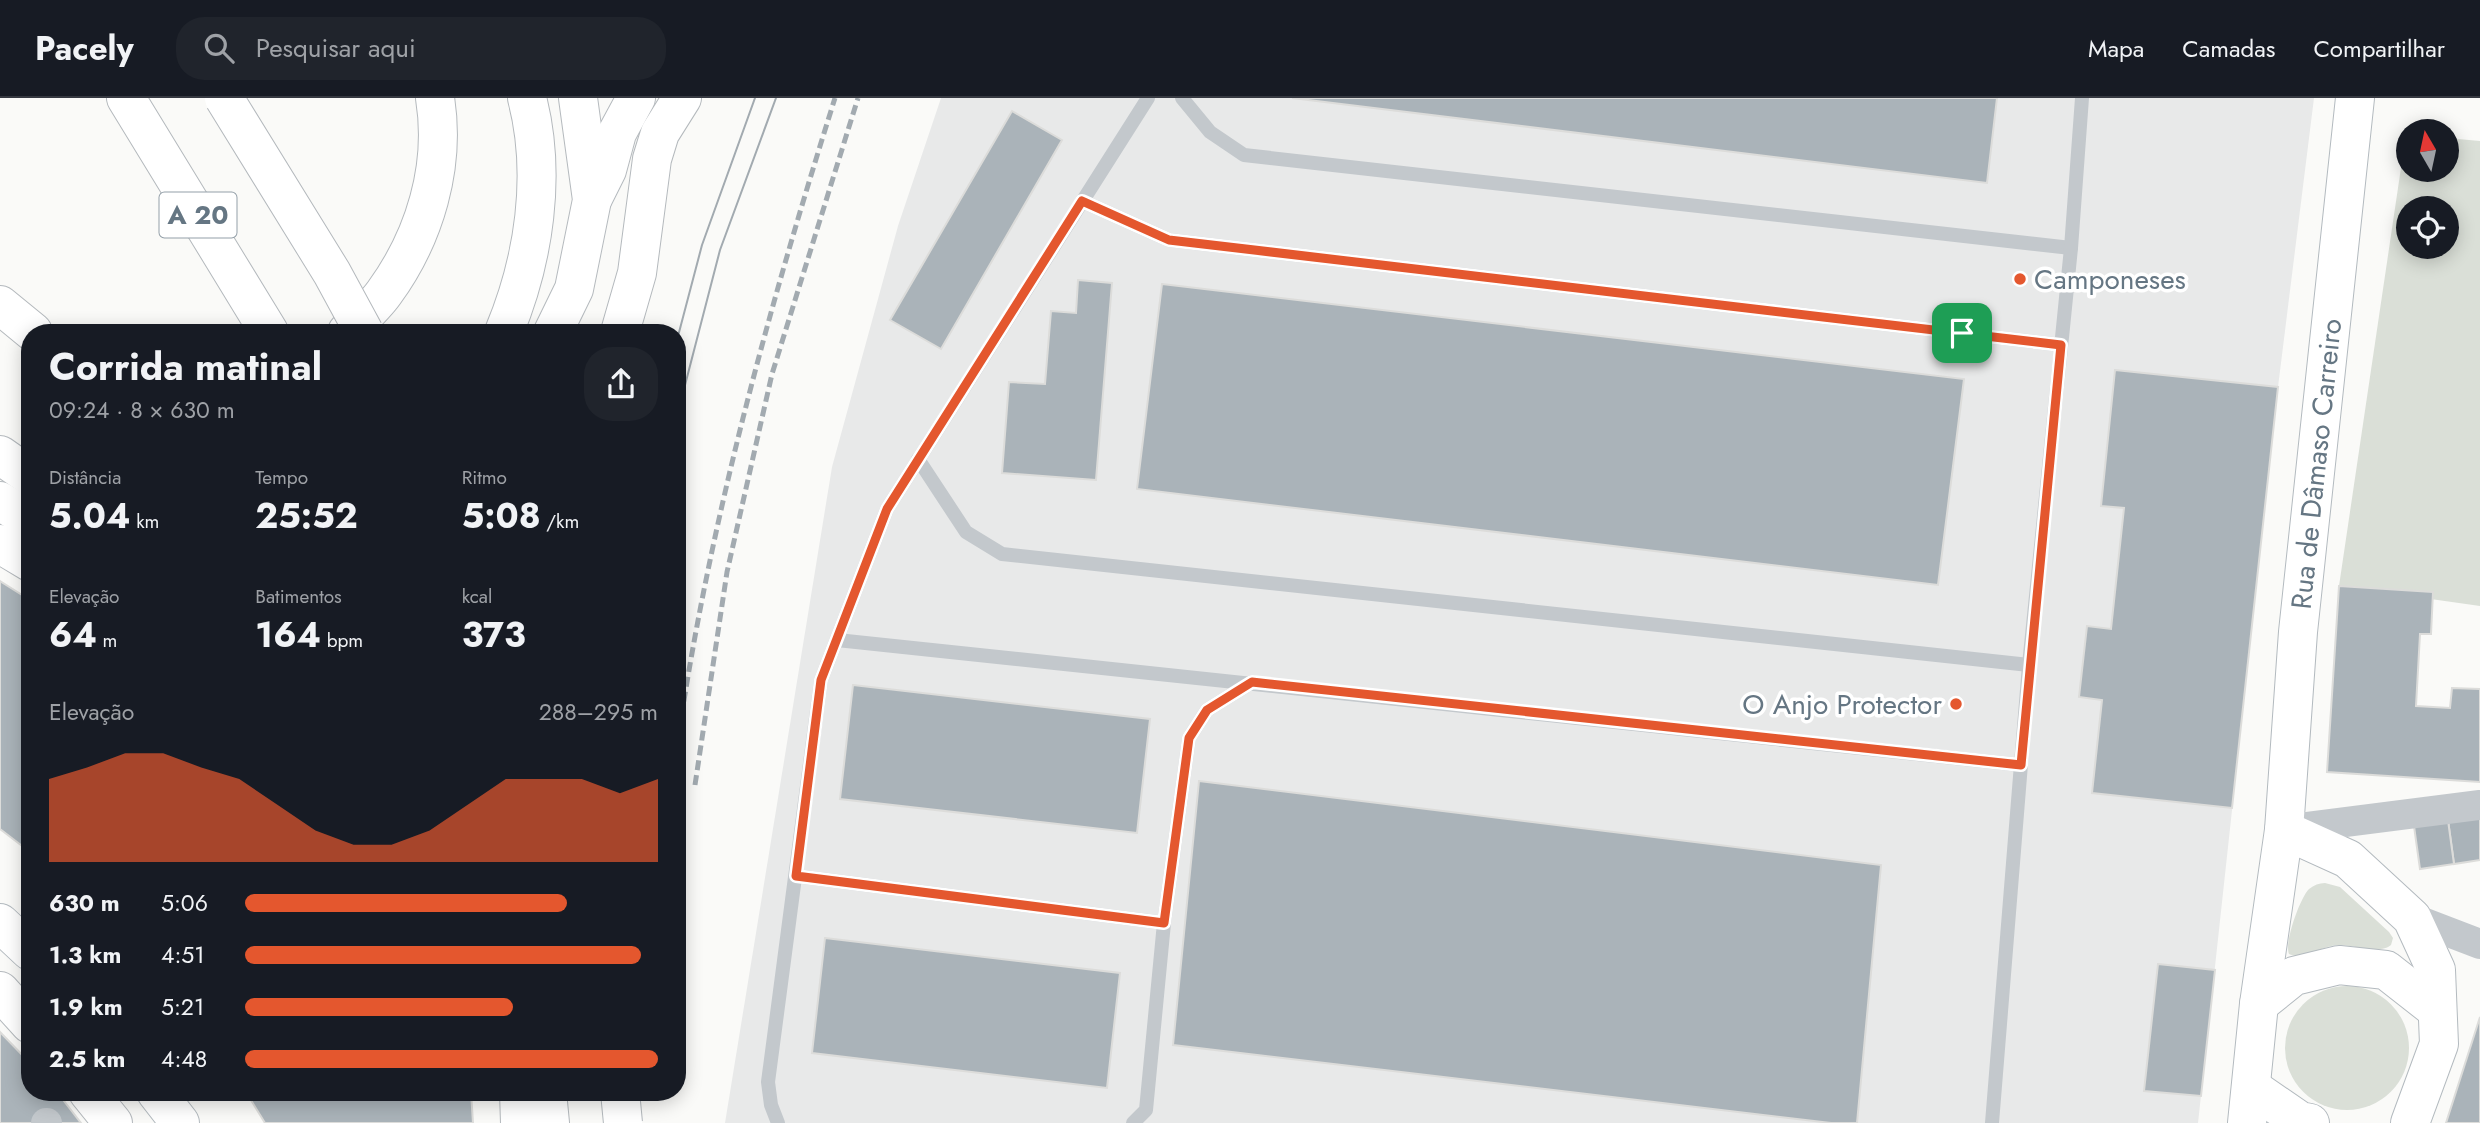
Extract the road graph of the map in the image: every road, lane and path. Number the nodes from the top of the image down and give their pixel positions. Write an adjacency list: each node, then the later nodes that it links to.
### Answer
1 (126, 98): 18 (main road, A 20)
2 (225, 98): 20 (main road, A 20, bridge)
3 (435, 98): 19 (main road)
4 (527, 98): 16 (main road)
5 (578, 98): 12 (main road)
6 (636, 98): 12 (main road)
7 (682, 98): 22 (main road)
8 (1147, 98): 13 (lane)
9 (1182, 98): 14 (lane)
10 (2082, 98): 14 (lane)
11 (2355, 98): 36 (main road, Rua de Dâmaso Carreiro)
12 (592, 200): 21 (main road)
13 (1082, 201): 23 (lane); 25 (lane)
14 (2071, 248): 23 (lane)
15 (0, 305): 17 (main road)
16 (511, 317)
17 (23, 324)
18 (264, 324)
19 (355, 324)
20 (360, 324)
21 (557, 324)
22 (622, 324)
23 (2061, 345): 32 (lane)
24 (0, 455): 26 (main road)
25 (918, 460): 31 (lane); 32 (lane)
26 (21, 470)
27 (0, 501): 28 (main road)
28 (21, 514)
29 (0, 544): 30 (main road)
30 (21, 557)
31 (837, 640): 33 (lane); 37 (lane)
32 (2029, 665): 34 (lane)
33 (1252, 682): 34 (lane); 40 (lane)
34 (2021, 765): 61 (lane)
35 (2480, 806): 36 (street)
36 (2284, 830): 38 (main road); 44 (main road, Rua de Dâmaso Carreiro)
37 (796, 876): 40 (lane); 59 (lane)
38 (2412, 918): 42 (street); 45 (main road)
39 (0, 923): 41 (main road)
40 (1164, 923): 60 (lane)
41 (21, 943)
42 (2480, 944)
43 (0, 991): 46 (main road)
44 (2259, 1004): 45 (main road); 52 (main road, Rua de Dâmaso Carreiro)
45 (2437, 1010): 53 (main road)
46 (21, 1014)
47 (95, 1101): 54 (main road)
48 (163, 1101): 55 (main road)
49 (519, 1101): 56 (main road)
50 (548, 1101): 57 (main road)
51 (621, 1101): 58 (main road, bridge)
52 (2249, 1106): 62 (main road)
53 (2407, 1122)
54 (113, 1123)
55 (180, 1123)
56 (520, 1123)
57 (550, 1123)
58 (623, 1123)
59 (779, 1123)
60 (1133, 1123)
61 (1992, 1123)
62 (2310, 1123)

